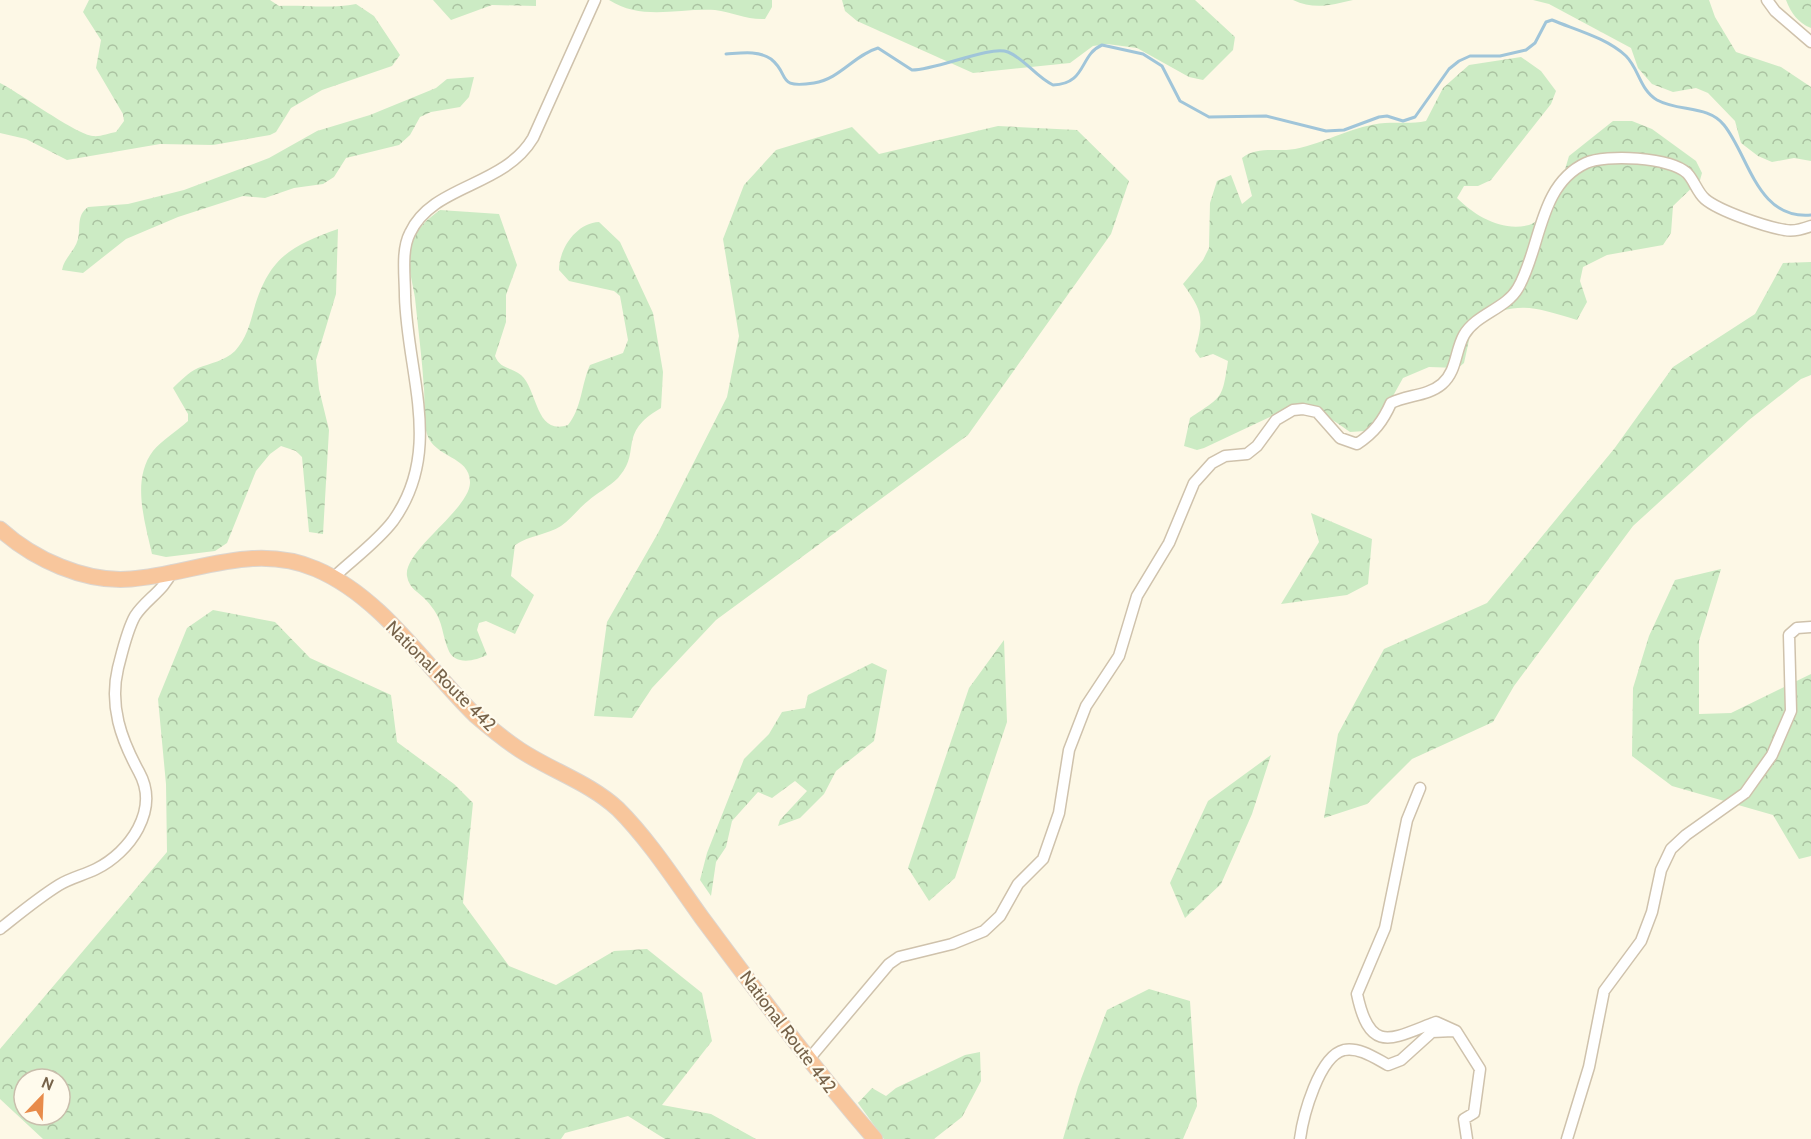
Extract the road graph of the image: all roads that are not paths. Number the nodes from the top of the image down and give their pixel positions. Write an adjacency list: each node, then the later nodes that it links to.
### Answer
1 (595, 0): 7 (street)
2 (1767, 0): 3 (street)
3 (1811, 42)
4 (1811, 226): 12 (street)
5 (0, 529): 6 (highway, National Route 442)
6 (172, 571): 7 (highway, National Route 442); 10 (street)
7 (334, 577): 12 (highway, National Route 442)
8 (1811, 627): 13 (street)
9 (1419, 788): 11 (street)
10 (0, 929)
11 (1456, 1031): 15 (street); 16 (street)
12 (809, 1059): 14 (highway, National Route 442)
13 (1569, 1135): 17 (street)
14 (875, 1139)
15 (1299, 1139)
16 (1467, 1139)
17 (1558, 1139)

